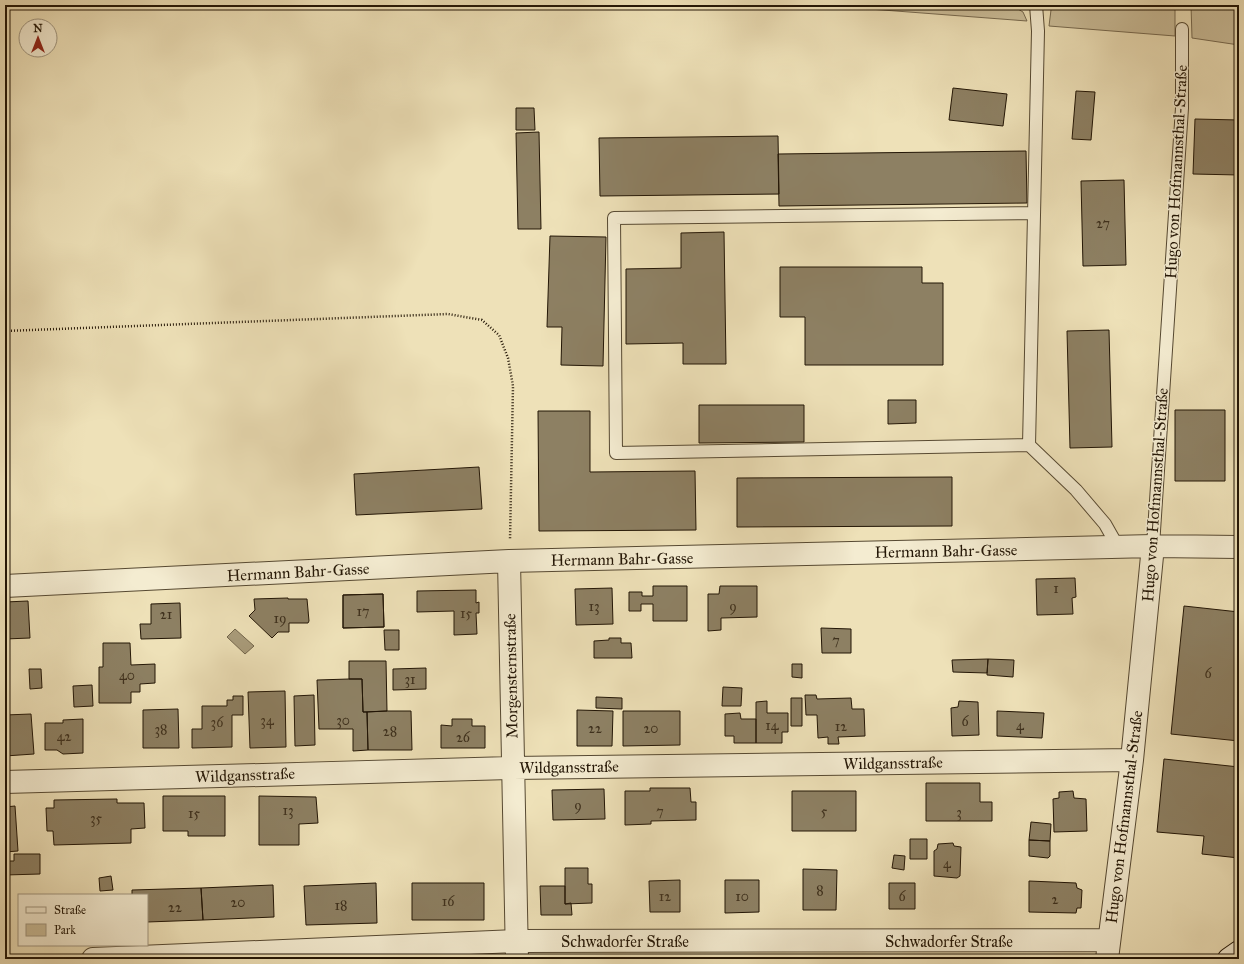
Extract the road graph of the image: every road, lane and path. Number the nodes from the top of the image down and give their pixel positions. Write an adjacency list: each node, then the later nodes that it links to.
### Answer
1 (1036, 5): 3 (lane)
2 (1182, 29): 6 (lane, Hugo von Hofmannsthal-Straße)
3 (1034, 213): 5 (lane); 5 (lane)
4 (5, 331): 9 (path)
5 (1029, 445): 7 (lane)
6 (1153, 546): 7 (street, Hermann Bahr-Gasse); 8 (street, Hermann Bahr-Gasse); 11 (street, Hugo von Hofmannsthal-Straße)
7 (1118, 547): 9 (street, Hermann Bahr-Gasse)
8 (1239, 547)
9 (509, 562): 10 (street, Hermann Bahr-Gasse); 12 (street, Morgensternstraße)
10 (5, 586)
11 (1132, 760): 12 (street, Wildgansstraße); 15 (street, Hugo von Hofmannsthal-Straße)
12 (513, 768): 13 (street, Wildgansstraße); 14 (street, Morgensternstraße)
13 (5, 782)
14 (517, 950): 15 (street, Schwadorfer Straße); 17 (street, Schwadorfer Straße)
15 (1108, 950)
16 (1239, 952): 18 (street)
17 (93, 959)
18 (1229, 959)

